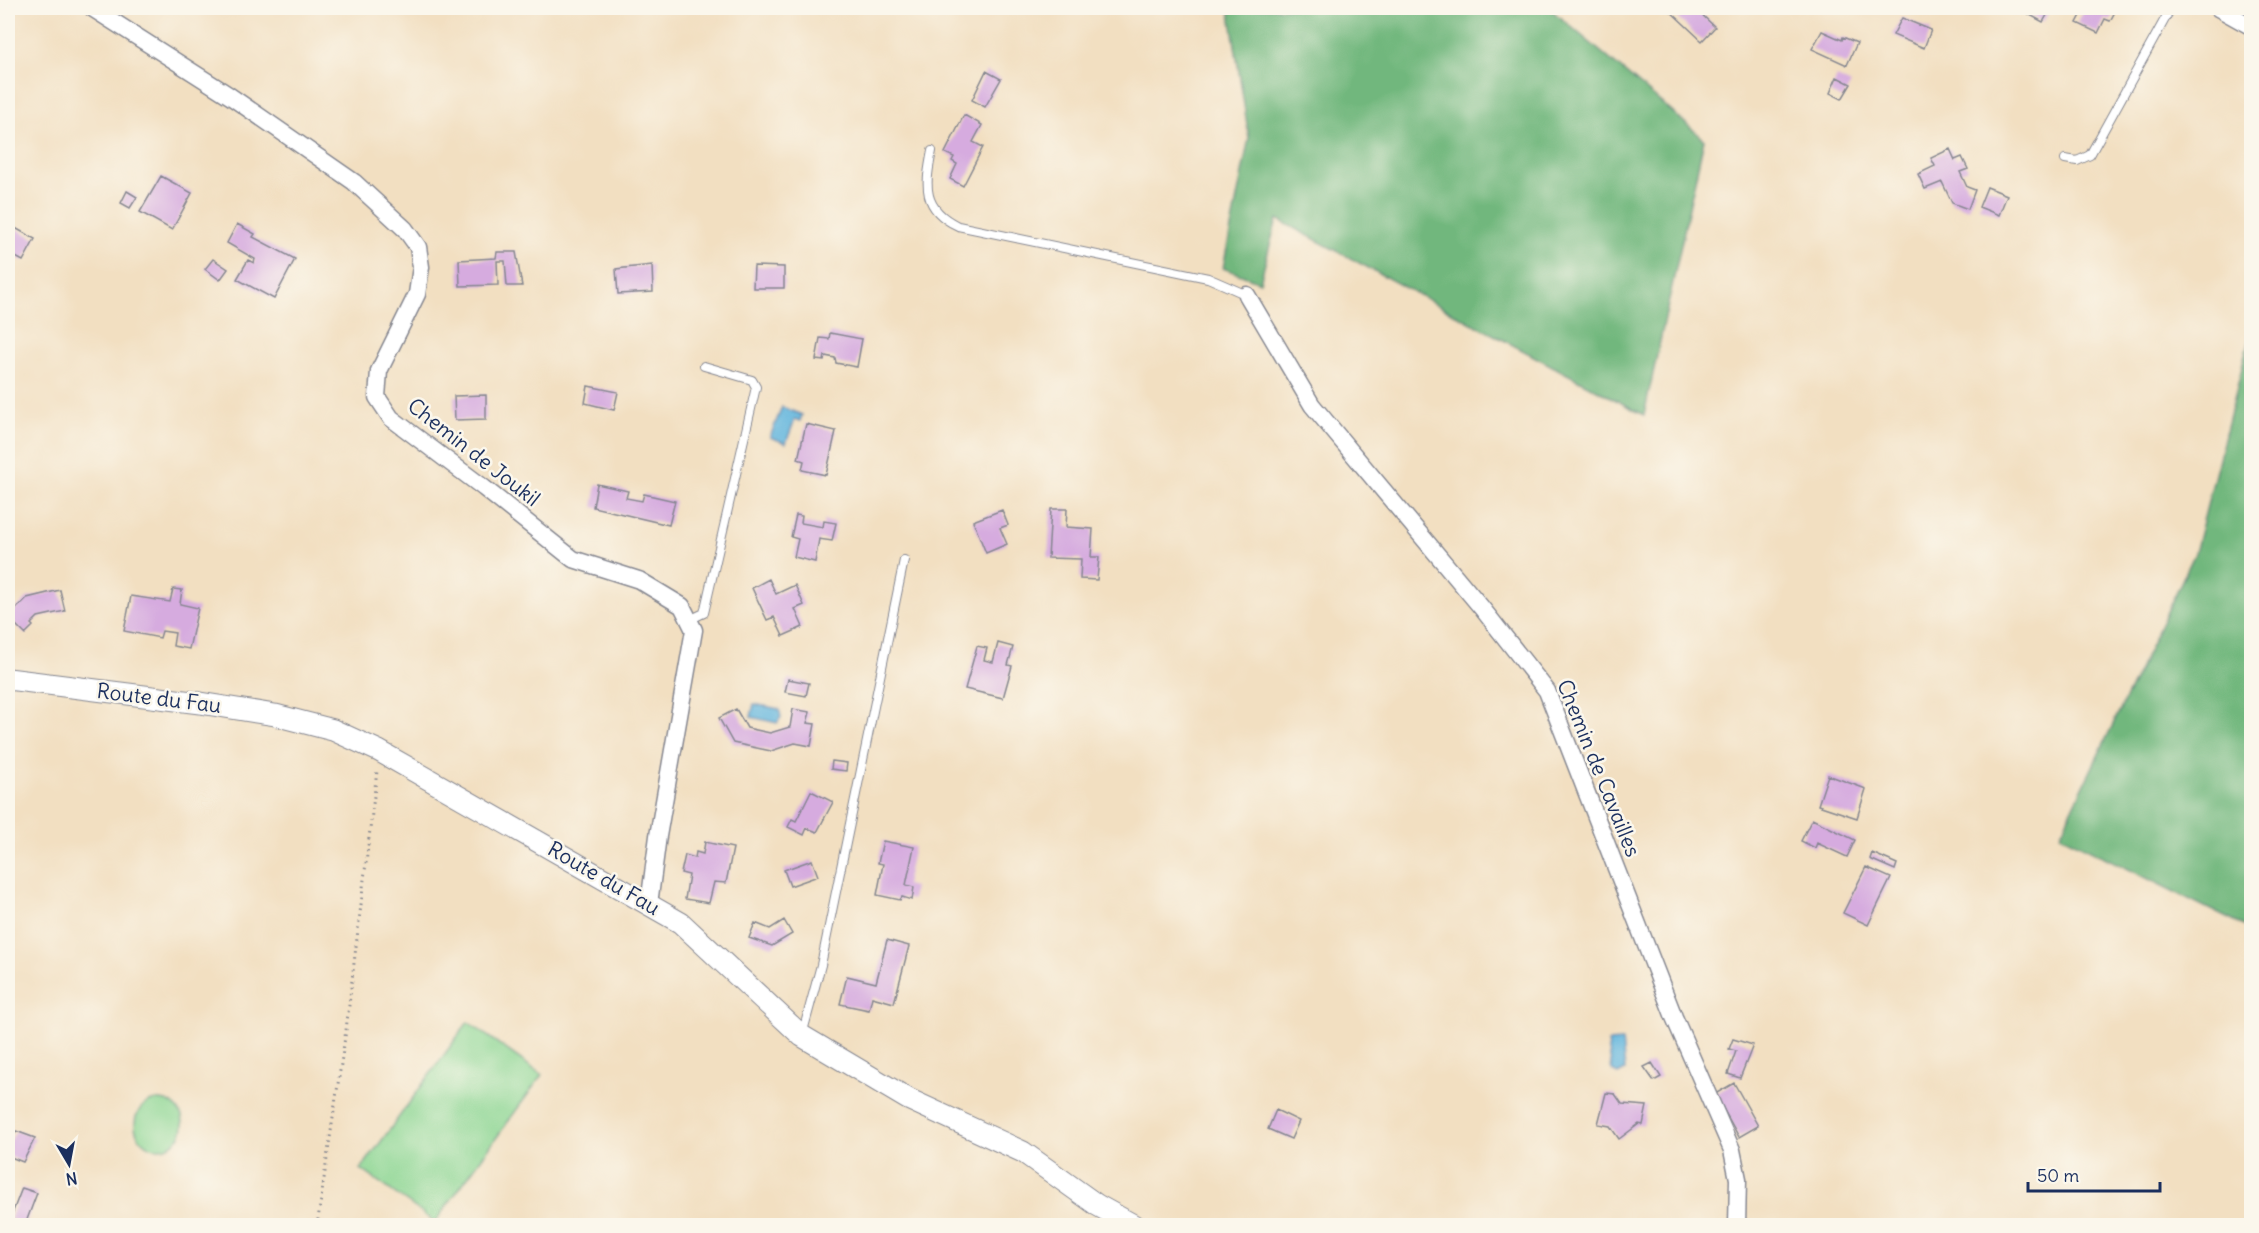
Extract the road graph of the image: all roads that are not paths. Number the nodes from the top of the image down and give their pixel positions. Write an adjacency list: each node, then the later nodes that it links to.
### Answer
1 (92, 8): 10 (street, Chemin de Joukil)
2 (2171, 8): 6 (lane)
3 (2218, 8): 4 (street)
4 (2244, 20)
5 (932, 151): 7 (lane)
6 (2065, 159)
7 (1247, 295): 15 (street, Chemin de Cavailles)
8 (704, 366): 10 (lane)
9 (904, 560): 13 (lane)
10 (689, 620): 12 (street)
11 (8, 679): 12 (street, Route du Fau)
12 (649, 904): 13 (street, Route du Fau)
13 (802, 1035): 14 (street, Route du Fau)
14 (1135, 1226)
15 (1737, 1226)

